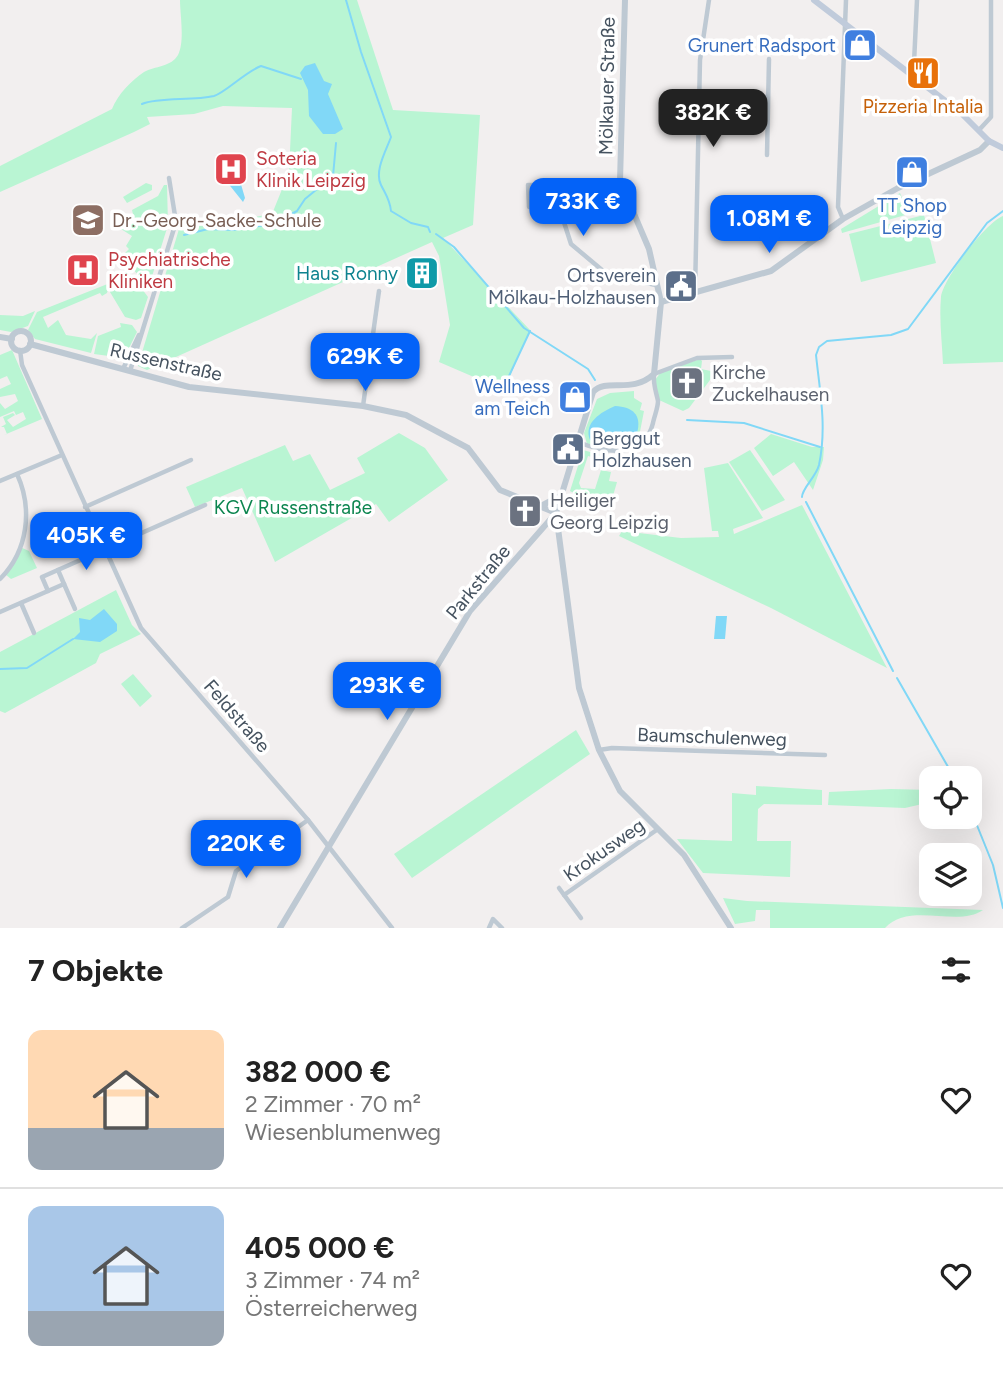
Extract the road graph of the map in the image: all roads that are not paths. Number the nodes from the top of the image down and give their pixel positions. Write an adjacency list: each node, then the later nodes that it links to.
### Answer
1 (625, 0): 19 (street, Mölkauer Straße)
2 (709, 0): 10 (street)
3 (814, 0): 7 (main road)
4 (846, 0): 7 (street)
5 (917, 0): 9 (street)
6 (991, 0): 12 (street)
7 (845, 24): 9 (main road); 18 (street)
8 (769, 59): 11 (street)
9 (909, 72): 12 (main road)
10 (701, 96): 11 (street); 21 (street)
11 (768, 97): 15 (street)
12 (979, 130): 13 (main road)
13 (989, 141): 14 (main road); 18 (street)
14 (1003, 148)
15 (767, 155)
16 (169, 178): 28 (street)
17 (558, 209): 17 (street); 19 (street)
18 (843, 219): 21 (street)
19 (656, 285): 22 (street, Mölkauer Straße)
20 (379, 292): 30 (street)
21 (695, 293): 22 (street)
22 (661, 303): 29 (street, Mölkauer Straße)
23 (0, 337): 24 (street)
24 (12, 339): 25 (street); 26 (street)
25 (30, 344): 26 (street); 28 (street, Russenstraße)
26 (20, 350): 32 (street, Feldstraße)
27 (732, 357): 29 (street)
28 (127, 370): 30 (street, Russenstraße)
29 (654, 374): 31 (street); 31 (street)
30 (363, 406): 39 (street, Russenstraße)
31 (578, 442): 36 (street)
32 (62, 454): 34 (street); 38 (street, Feldstraße)
33 (191, 460): 38 (street)
34 (17, 474): 35 (street); 43 (street)
35 (0, 481)
36 (562, 494): 39 (street); 40 (street)
37 (205, 505): 41 (street)
38 (85, 507): 41 (street, Feldstraße)
39 (538, 507): 40 (street, Russenstraße)
40 (556, 513): 50 (street); 54 (street, Parkstraße)
41 (105, 550): 42 (street); 52 (street, Feldstraße)
42 (58, 570): 44 (street); 45 (street)
43 (0, 579)
44 (64, 584): 45 (street); 47 (street)
45 (48, 591): 46 (street)
46 (21, 603): 48 (street); 49 (street)
47 (75, 609)
48 (0, 612)
49 (34, 634)
50 (599, 750): 51 (street, Baumschulenweg); 53 (street)
51 (825, 755)
52 (308, 820): 54 (street, Feldstraße); 58 (street)
53 (659, 829): 56 (street, Krokusweg); 63 (street)
54 (328, 847): 59 (street, Parkstraße); 60 (street, Feldstraße)
55 (559, 888): 56 (street, Krokusweg)
56 (564, 895): 57 (street, Krokusweg)
57 (581, 918)
58 (183, 928)
59 (280, 928)
60 (392, 928)
61 (489, 928): 62 (street)
62 (502, 928)
63 (731, 928)

